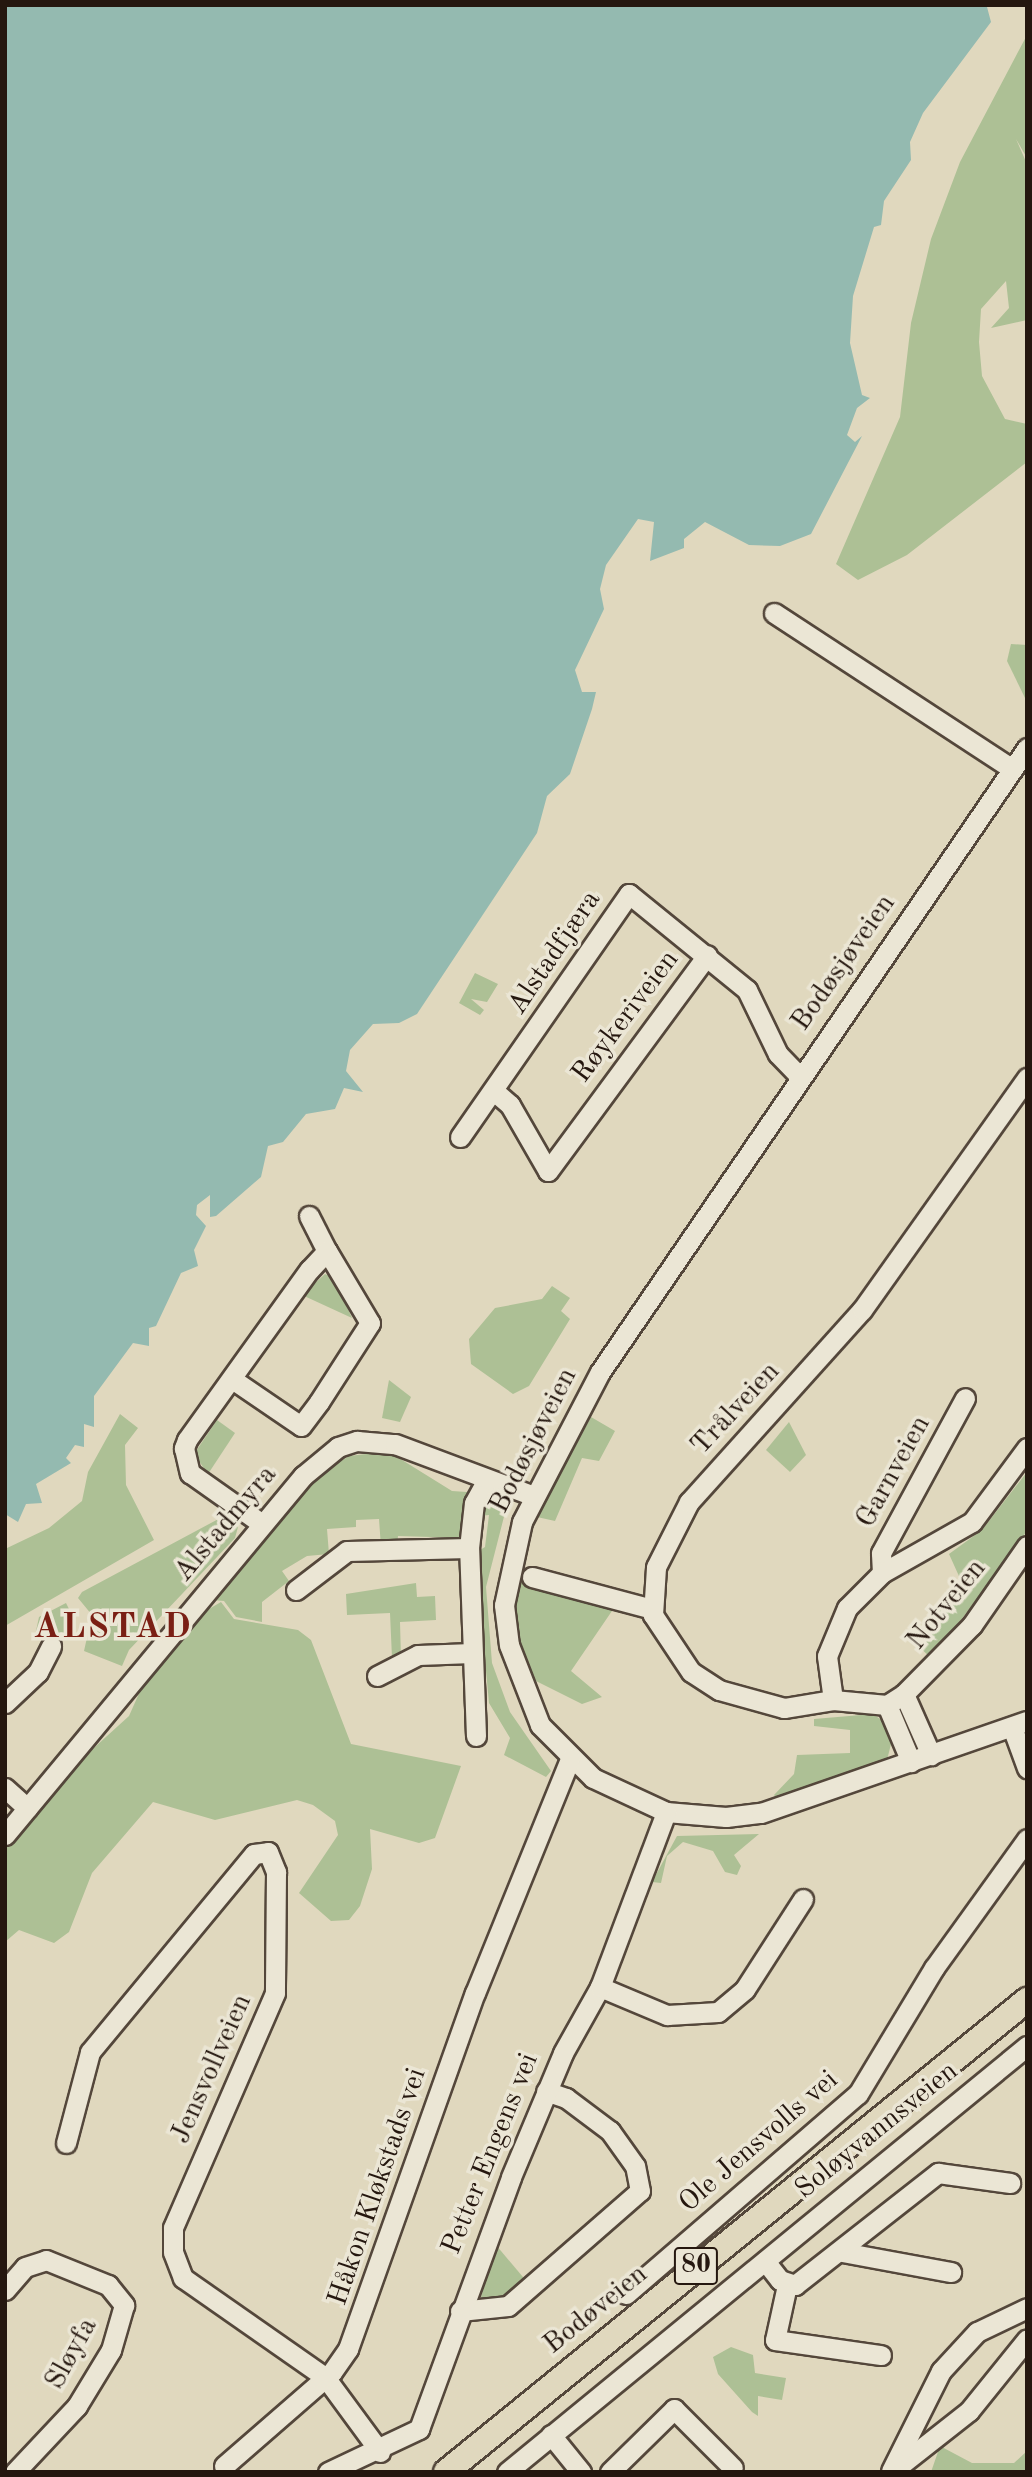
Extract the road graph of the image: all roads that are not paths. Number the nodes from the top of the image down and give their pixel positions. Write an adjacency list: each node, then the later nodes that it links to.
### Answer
1 (774, 613): 3 (street)
2 (1027, 748): 3 (street, Bodøsjøveien)
3 (1012, 769): 5 (street, Bodøsjøveien)
4 (706, 955): 5 (street, Røykeriveien); 7 (street, Alstadfjæra); 7 (street, Røykeriveien)
5 (800, 1077): 15 (street, Bodøsjøveien)
6 (1027, 1078): 22 (street, Trålveien)
7 (495, 1091): 8 (street, Alstadfjæra)
8 (460, 1137)
9 (309, 1216): 10 (street)
10 (327, 1251): 11 (street); 11 (street)
11 (232, 1379): 16 (street)
12 (965, 1398): 19 (street, Garnveien)
13 (1027, 1448): 19 (street, Garnveien)
14 (487, 1479): 15 (street, Alstadmyra); 16 (street, Alstadmyra); 18 (street)
15 (534, 1496): 32 (street, Bodøsjøveien)
16 (262, 1524): 36 (street, Alstadmyra)
17 (1027, 1546): 27 (street, Notveien)
18 (469, 1548): 21 (street); 24 (street)
19 (882, 1573): 26 (street, Garnveien)
20 (532, 1577): 22 (street)
21 (296, 1590)
22 (652, 1609): 26 (street)
23 (51, 1646): 28 (street)
24 (472, 1653): 25 (street); 30 (street)
25 (377, 1676)
26 (833, 1700): 27 (street)
27 (896, 1700): 31 (street); 33 (street)
28 (5, 1703)
29 (1019, 1724): 31 (street, Bodøsjøveien); 34 (street)
30 (476, 1736)
31 (931, 1755): 33 (street, Bodøsjøveien)
32 (569, 1759): 37 (street, Bodøsjøveien); 59 (street, Håkon Kløkstads vei)
33 (911, 1762): 37 (street, Bodøsjøveien)
34 (1027, 1768)
35 (5, 1788): 36 (street)
36 (27, 1808): 38 (street, Alstadmyra)
37 (666, 1812): 42 (street, Petter Engens vei)
38 (5, 1835)
39 (1027, 1839): 54 (street, Ole Jensvolls vei)
40 (803, 1899): 42 (street)
41 (1027, 1982): 45 (main road, Bodøveien / 80)
42 (600, 1987): 46 (street, Petter Engens vei)
43 (1027, 2000): 45 (main road, Bodøveien / 80)
44 (1027, 2046): 50 (street, Soløyvannsveien)
45 (946, 2060): 66 (main road, Bodøveien / 80)
46 (546, 2091): 56 (street, Petter Engens vei); 56 (street)
47 (66, 2143): 59 (street, Jensvollveien)
48 (1010, 2183): 49 (street)
49 (842, 2252): 51 (street); 52 (street)
50 (765, 2261): 52 (street); 60 (street, Soløyvannsveien)
51 (951, 2272)
52 (787, 2285): 58 (street)
53 (5, 2290): 64 (street, Sløyfa)
54 (626, 2294)
55 (1027, 2308): 70 (street)
56 (460, 2311): 61 (street, Petter Engens vei)
57 (1027, 2339): 70 (street)
58 (881, 2355)
59 (325, 2377): 61 (street, Jensvollveien); 62 (street, Håkon Kløkstads vei)
60 (551, 2435): 67 (street, Soløyvannsveien); 68 (street)
61 (380, 2452): 65 (street, Petter Engens vei)
62 (225, 2466)
63 (733, 2468): 69 (street)
64 (16, 2472)
65 (328, 2472)
66 (446, 2472)
67 (507, 2472)
68 (581, 2472)
69 (610, 2472)
70 (891, 2472)

